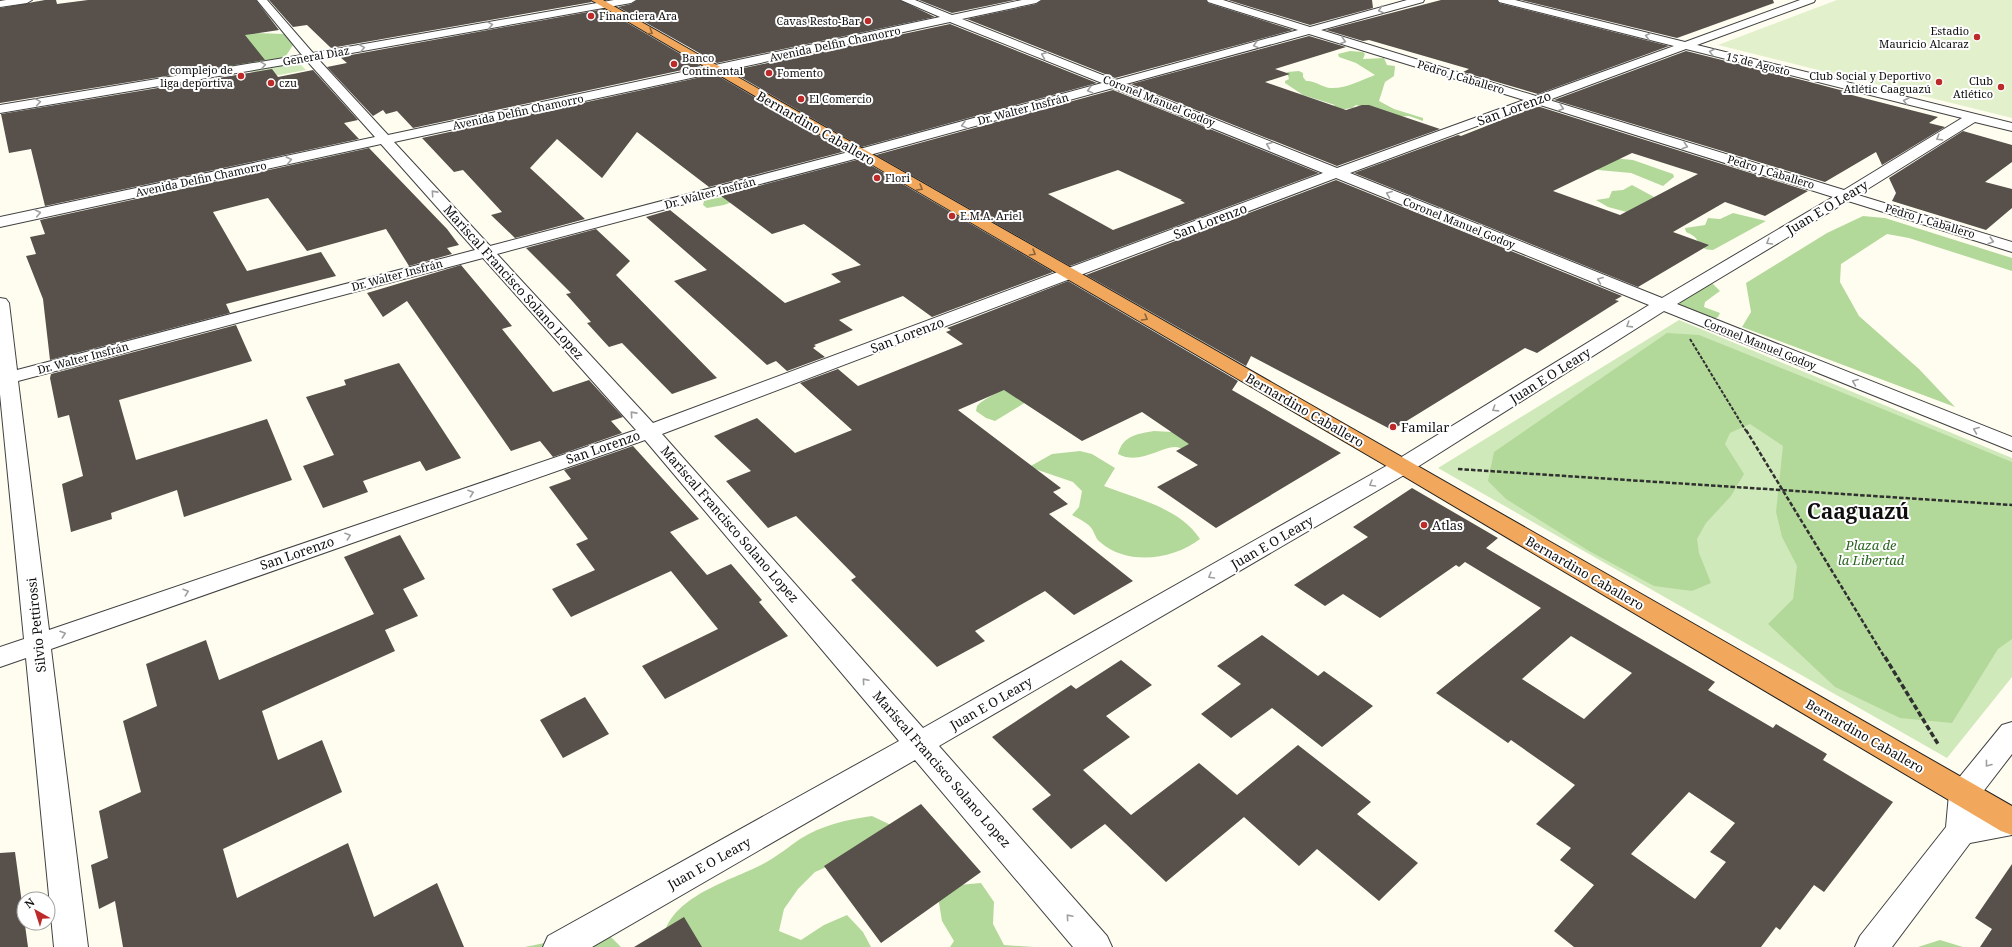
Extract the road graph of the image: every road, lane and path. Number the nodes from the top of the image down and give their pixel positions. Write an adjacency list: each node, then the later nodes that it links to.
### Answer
1 (27, 0): 12 (street)
2 (262, 0): 16 (street, Mariscal Francisco Solano Lopez)
3 (632, 0): 11 (street, General Diaz)
4 (906, 0): 13 (street, Coronel Manuel Godoy)
5 (1003, 0): 13 (street, Avenida Delfin Chamorro)
6 (1036, 0): 13 (street, Avenida Delfin Chamorro)
7 (1212, 0): 14 (street, Pedro J Caballero)
8 (1419, 0): 14 (street, Dr. Walter Insfrán, one-way to 14)
9 (1503, 0): 15 (street, 15 de Agosto, one-way to 9)
10 (1810, 0): 15 (street, San Lorenzo)
11 (600, 2): 16 (street, General Diaz, one-way to 11); 17 (highway, Bernardino Caballero, one-way to 17)
12 (0, 4)
13 (945, 16): 17 (street, Avenida Delfin Chamorro); 18 (street, Coronel Manuel Godoy, one-way to 13)
14 (1310, 30): 18 (street, Dr. Walter Insfrán, one-way to 18); 19 (street, Pedro J Caballero, one-way to 19)
15 (1686, 46): 19 (street, San Lorenzo); 21 (street, 15 de Agosto, one-way to 15)
16 (310, 57): 20 (street, General Diaz, one-way to 16); 23 (street, Mariscal Francisco Solano Lopez)
17 (710, 67): 23 (street, Avenida Delfin Chamorro); 24 (highway, Bernardino Caballero)
18 (1115, 83): 24 (street, Dr. Walter Insfrán, one-way to 24); 25 (street, Coronel Manuel Godoy, one-way to 18)
19 (1536, 101): 25 (street, San Lorenzo); 26 (street, Pedro J Caballero, one-way to 26)
20 (0, 109)
21 (1972, 117): 22 (street, 15 de Agosto); 26 (street, Juan E O Leary, one-way to 26)
22 (2012, 128)
23 (382, 136): 27 (street, Avenida Delfin Chamorro); 28 (street, Avenida Delfin Chamorro, one-way to 23); 30 (street, Mariscal Francisco Solano Lopez, one-way to 23)
24 (861, 153): 30 (street, Dr. Walter Insfrán); 31 (highway, Bernardino Caballero, one-way to 31)
25 (1337, 173): 31 (street, San Lorenzo); 33 (street, Coronel Manuel Godoy, one-way to 25)
26 (1847, 195): 29 (street, Pedro J. Caballero, one-way to 29); 33 (street, Juan E O Leary, one-way to 33)
27 (0, 210)
28 (0, 222)
29 (2012, 247)
30 (486, 251): 34 (street, Dr. Walter Insfrán); 35 (street, Mariscal Francisco Solano Lopez, one-way to 30)
31 (1068, 274): 35 (street, San Lorenzo); 37 (highway, Bernardino Caballero, one-way to 37)
32 (0, 303): 34 (street, Silvio Pettirossi)
33 (1662, 305): 36 (street, Coronel Manuel Godoy, one-way to 33); 37 (street, Juan E O Leary, one-way to 37); 39 (path)
34 (4, 379): 41 (street, Silvio Pettirossi)
35 (649, 432): 41 (street, San Lorenzo, one-way to 35); 44 (street, Mariscal Francisco Solano Lopez, one-way to 35)
36 (2012, 445)
37 (1403, 466): 44 (street, Juan E O Leary, one-way to 44); 46 (highway, Bernardino Caballero)
38 (1454, 469): 39 (path)
39 (1783, 490): 40 (path); 45 (path)
40 (2012, 505)
41 (38, 643): 42 (street, San Lorenzo); 49 (street, Silvio Pettirossi)
42 (0, 657)
43 (2012, 733): 46 (street, one-way to 46)
44 (919, 744): 50 (street, Juan E O Leary); 51 (street, Mariscal Francisco Solano Lopez, one-way to 44)
45 (1942, 751)
46 (1964, 794): 47 (highway, Bernardino Caballero); 48 (street)
47 (2012, 822): 48 (street)
48 (1961, 831): 52 (street)
49 (71, 947)
50 (560, 947)
51 (1095, 947)
52 (1872, 947)

